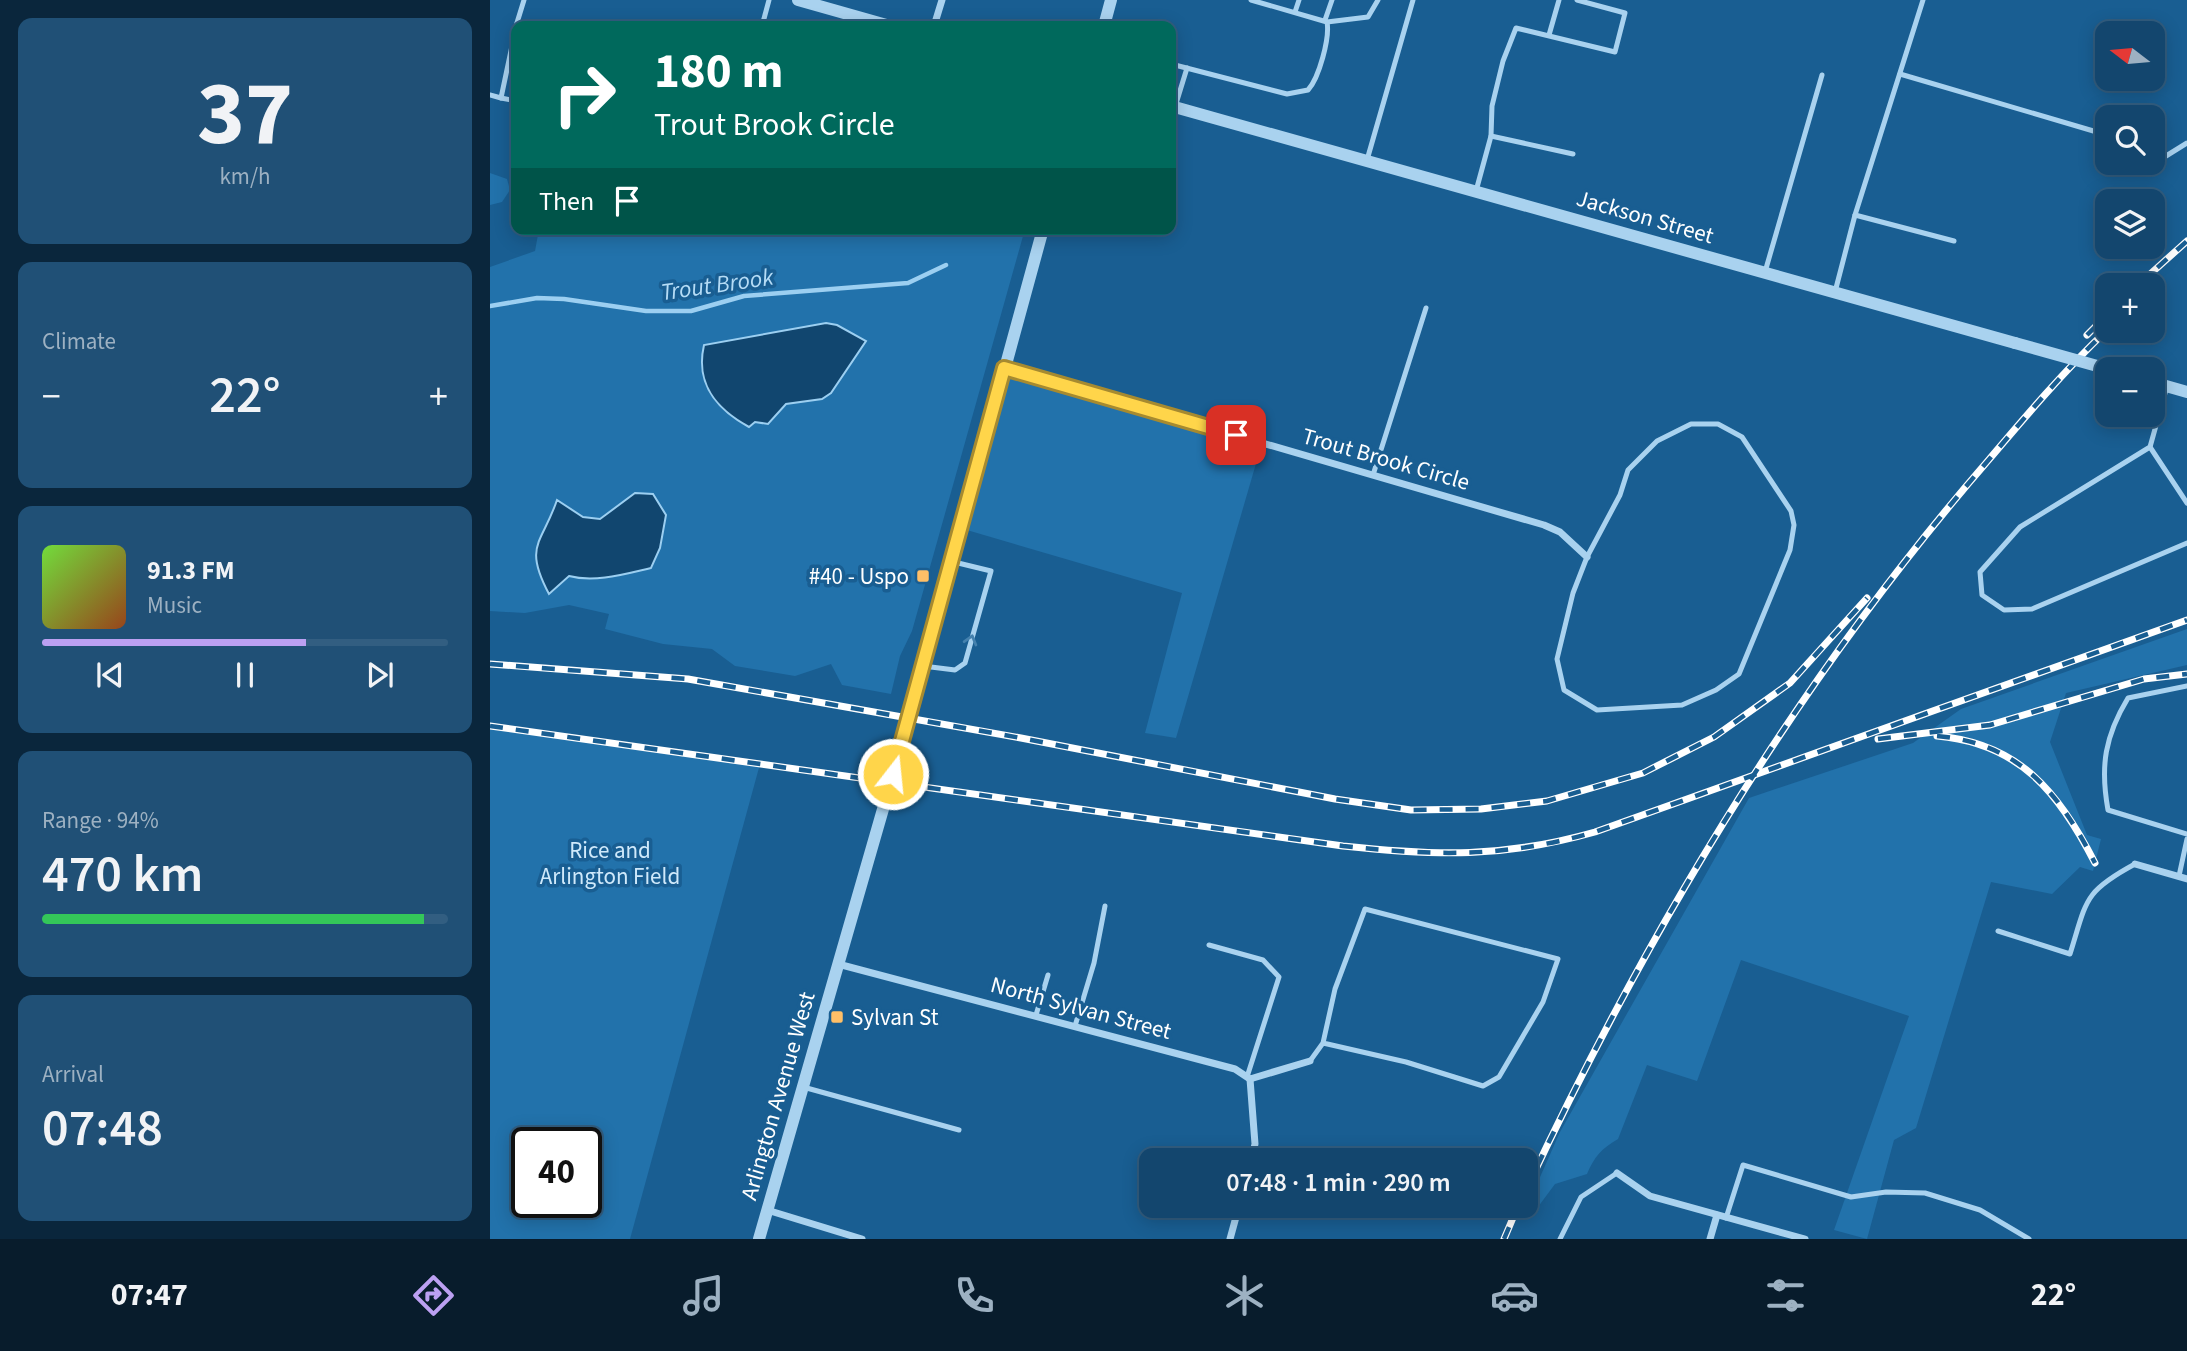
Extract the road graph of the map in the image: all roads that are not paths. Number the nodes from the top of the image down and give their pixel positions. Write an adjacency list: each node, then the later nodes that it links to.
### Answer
1 (524, 0): 16 (lane)
2 (769, 0): 17 (lane)
3 (798, 0): 18 (street)
4 (942, 0): 19 (street)
5 (1111, 0): 20 (street)
6 (1251, 0): 14 (lane)
7 (1298, 0): 15 (lane)
8 (1332, 0): 21 (lane)
9 (1378, 0): 21 (lane)
10 (1413, 0): 38 (lane)
11 (1559, 0): 22 (lane)
12 (1577, 0): 22 (lane)
13 (1923, 0): 26 (lane)
14 (1267, 2): 15 (lane)
15 (1295, 12): 21 (lane)
16 (518, 21)
17 (763, 21)
18 (872, 21)
19 (936, 21)
20 (1105, 21)
21 (1326, 21): 25 (lane)
22 (1549, 35): 34 (lane)
23 (511, 51): 29 (lane)
24 (1176, 65): 25 (lane)
25 (1187, 68): 30 (lane)
26 (1900, 74): 33 (lane); 40 (lane)
27 (1822, 75): 43 (lane)
28 (490, 95): 29 (lane)
29 (501, 98): 31 (lane)
30 (1176, 98)
31 (511, 100)
32 (1176, 107): 38 (street, Jackson Street)
33 (2095, 131)
34 (1492, 136): 36 (lane); 39 (lane)
35 (2187, 143): 37 (lane)
36 (1573, 154)
37 (2165, 156)
38 (1367, 160): 39 (street, Jackson Street)
39 (1476, 191): 43 (street, Jackson Street)
40 (1855, 215): 42 (lane); 44 (lane)
41 (1041, 235): 47 (street, Arlington Avenue West)
42 (1954, 241)
43 (1765, 272): 44 (street, Jackson Street)
44 (1835, 292): 46 (street, Jackson Street, bridge)
45 (1426, 308): 51 (lane)
46 (2095, 365)
47 (1004, 368): 51 (street, Trout Brook Circle); 55 (street, Arlington Avenue West)
48 (2167, 386): 49 (street); 50 (lane)
49 (2187, 392)
50 (2150, 447): 52 (lane); 53 (lane)
51 (1373, 475): 54 (street, Trout Brook Circle)
52 (2187, 503)
53 (2187, 543)
54 (1587, 557): 54 (lane)
55 (951, 561): 56 (street, Arlington Avenue West); 56 (lane, one-way to 55)
56 (923, 666): 64 (street, Arlington Avenue West)
57 (2187, 686): 58 (lane)
58 (2187, 837): 60 (lane)
59 (2135, 864): 60 (street); 62 (lane)
60 (2183, 877)
61 (1105, 906): 67 (lane)
62 (1997, 931)
63 (1209, 945): 70 (lane)
64 (838, 964): 66 (street, North Sylvan Street); 71 (street, Arlington Avenue West)
65 (1048, 975): 66 (lane)
66 (1036, 1015): 67 (street, North Sylvan Street)
67 (1075, 1026): 70 (street, North Sylvan Street)
68 (1323, 1042): 68 (lane); 69 (lane)
69 (1310, 1060): 70 (street)
70 (1249, 1078): 73 (street)
71 (803, 1087): 72 (lane); 75 (street, Arlington Avenue West)
72 (959, 1130)
73 (1254, 1148)
74 (1617, 1173): 76 (street); 82 (lane)
75 (767, 1210): 79 (street, Arlington Avenue West); 80 (street)
76 (1717, 1215): 78 (street); 83 (street)
77 (1236, 1218): 81 (street)
78 (1726, 1218): 84 (street); 85 (lane)
79 (759, 1239)
80 (862, 1239)
81 (1230, 1239)
82 (1560, 1239)
83 (1710, 1239)
84 (1805, 1239)
85 (2029, 1239)

